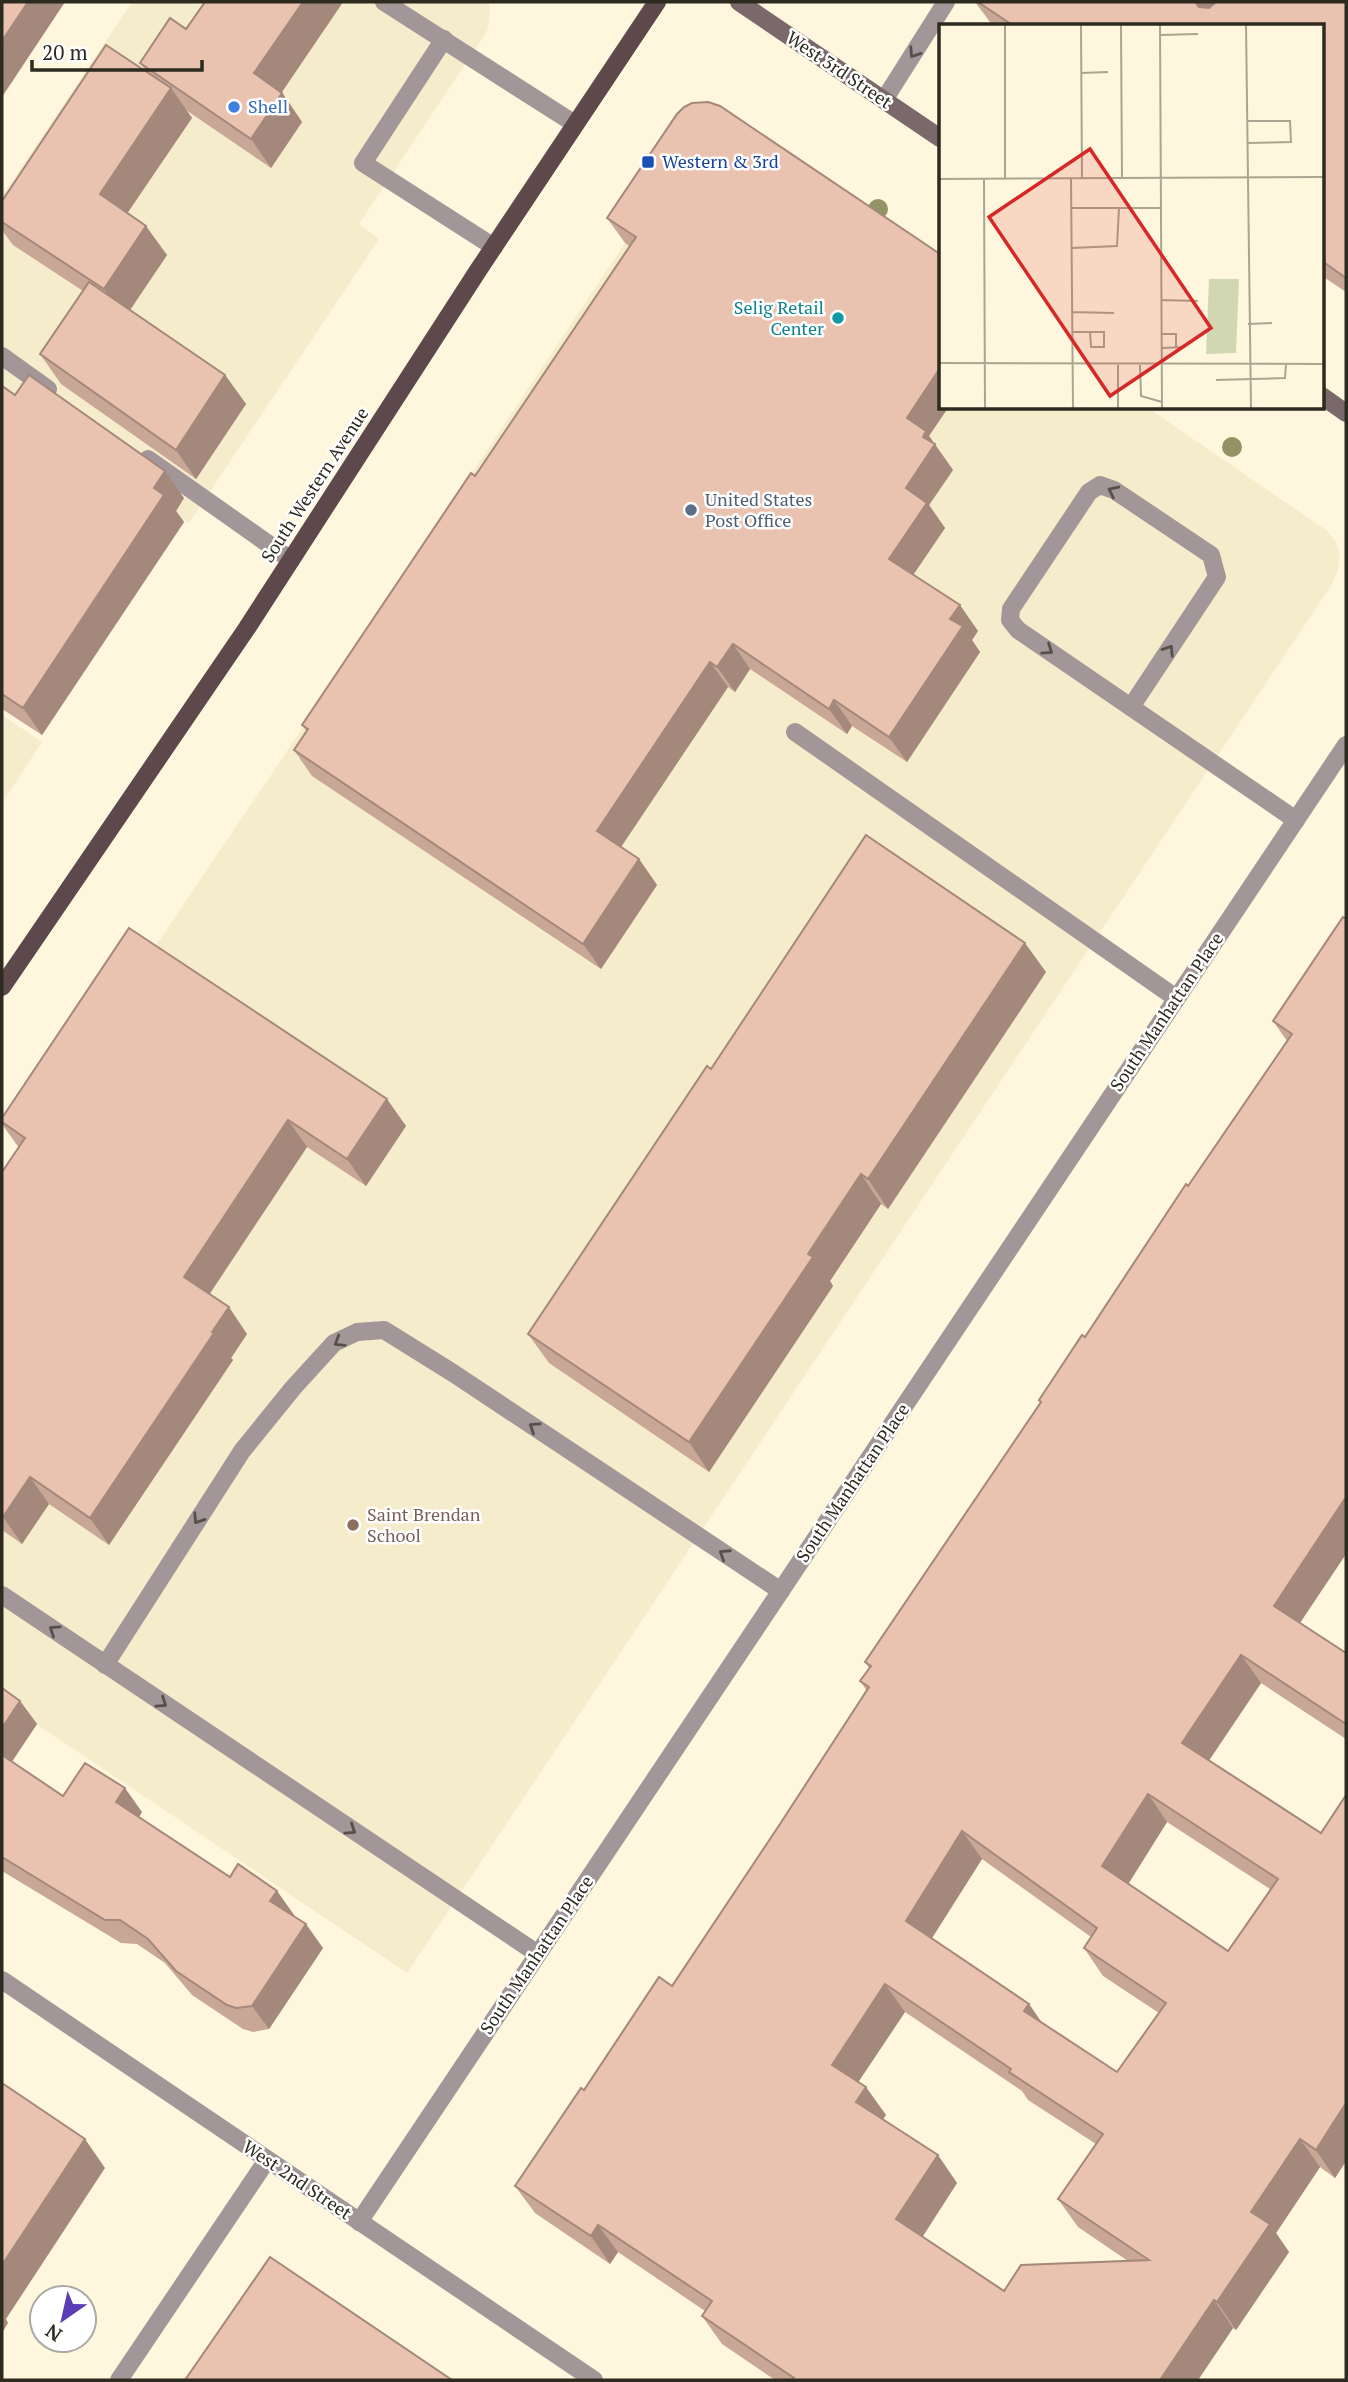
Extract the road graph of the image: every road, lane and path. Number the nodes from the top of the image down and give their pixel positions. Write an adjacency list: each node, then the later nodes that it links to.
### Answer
1 (384, 2): 5 (street)
2 (657, 2): 8 (main road, South Western Avenue)
3 (739, 2): 7 (main road, West 3rd Street)
4 (945, 4): 7 (street, one-way to 7)
5 (407, 8): 6 (street)
6 (444, 39): 8 (street); 10 (street)
7 (884, 100): 9 (main road, West 3rd Street)
8 (575, 124): 10 (main road, South Western Avenue)
9 (939, 137)
10 (494, 247): 16 (main road, South Western Avenue)
11 (2, 356): 13 (street)
12 (1324, 397): 14 (main road)
13 (68, 403)
14 (1346, 412)
15 (133, 449): 16 (street)
16 (292, 560): 21 (main road, South Western Avenue)
17 (1131, 707): 17 (street, one-way to 17); 20 (street)
18 (795, 732): 22 (street)
19 (1346, 745): 20 (street, South Manhattan Place)
20 (1296, 820): 22 (street, South Manhattan Place)
21 (2, 988)
22 (1176, 998): 23 (street, South Manhattan Place)
23 (780, 1591): 25 (street, one-way to 25); 26 (street, South Manhattan Place)
24 (2, 1595): 25 (street, one-way to 24)
25 (105, 1665): 26 (street, one-way to 26)
26 (538, 1954): 29 (street, South Manhattan Place)
27 (2, 1980): 28 (street, West 2nd Street)
28 (267, 2160): 29 (street, West 2nd Street); 30 (street)
29 (359, 2222): 31 (street, West 2nd Street)
30 (119, 2380)
31 (594, 2380)

